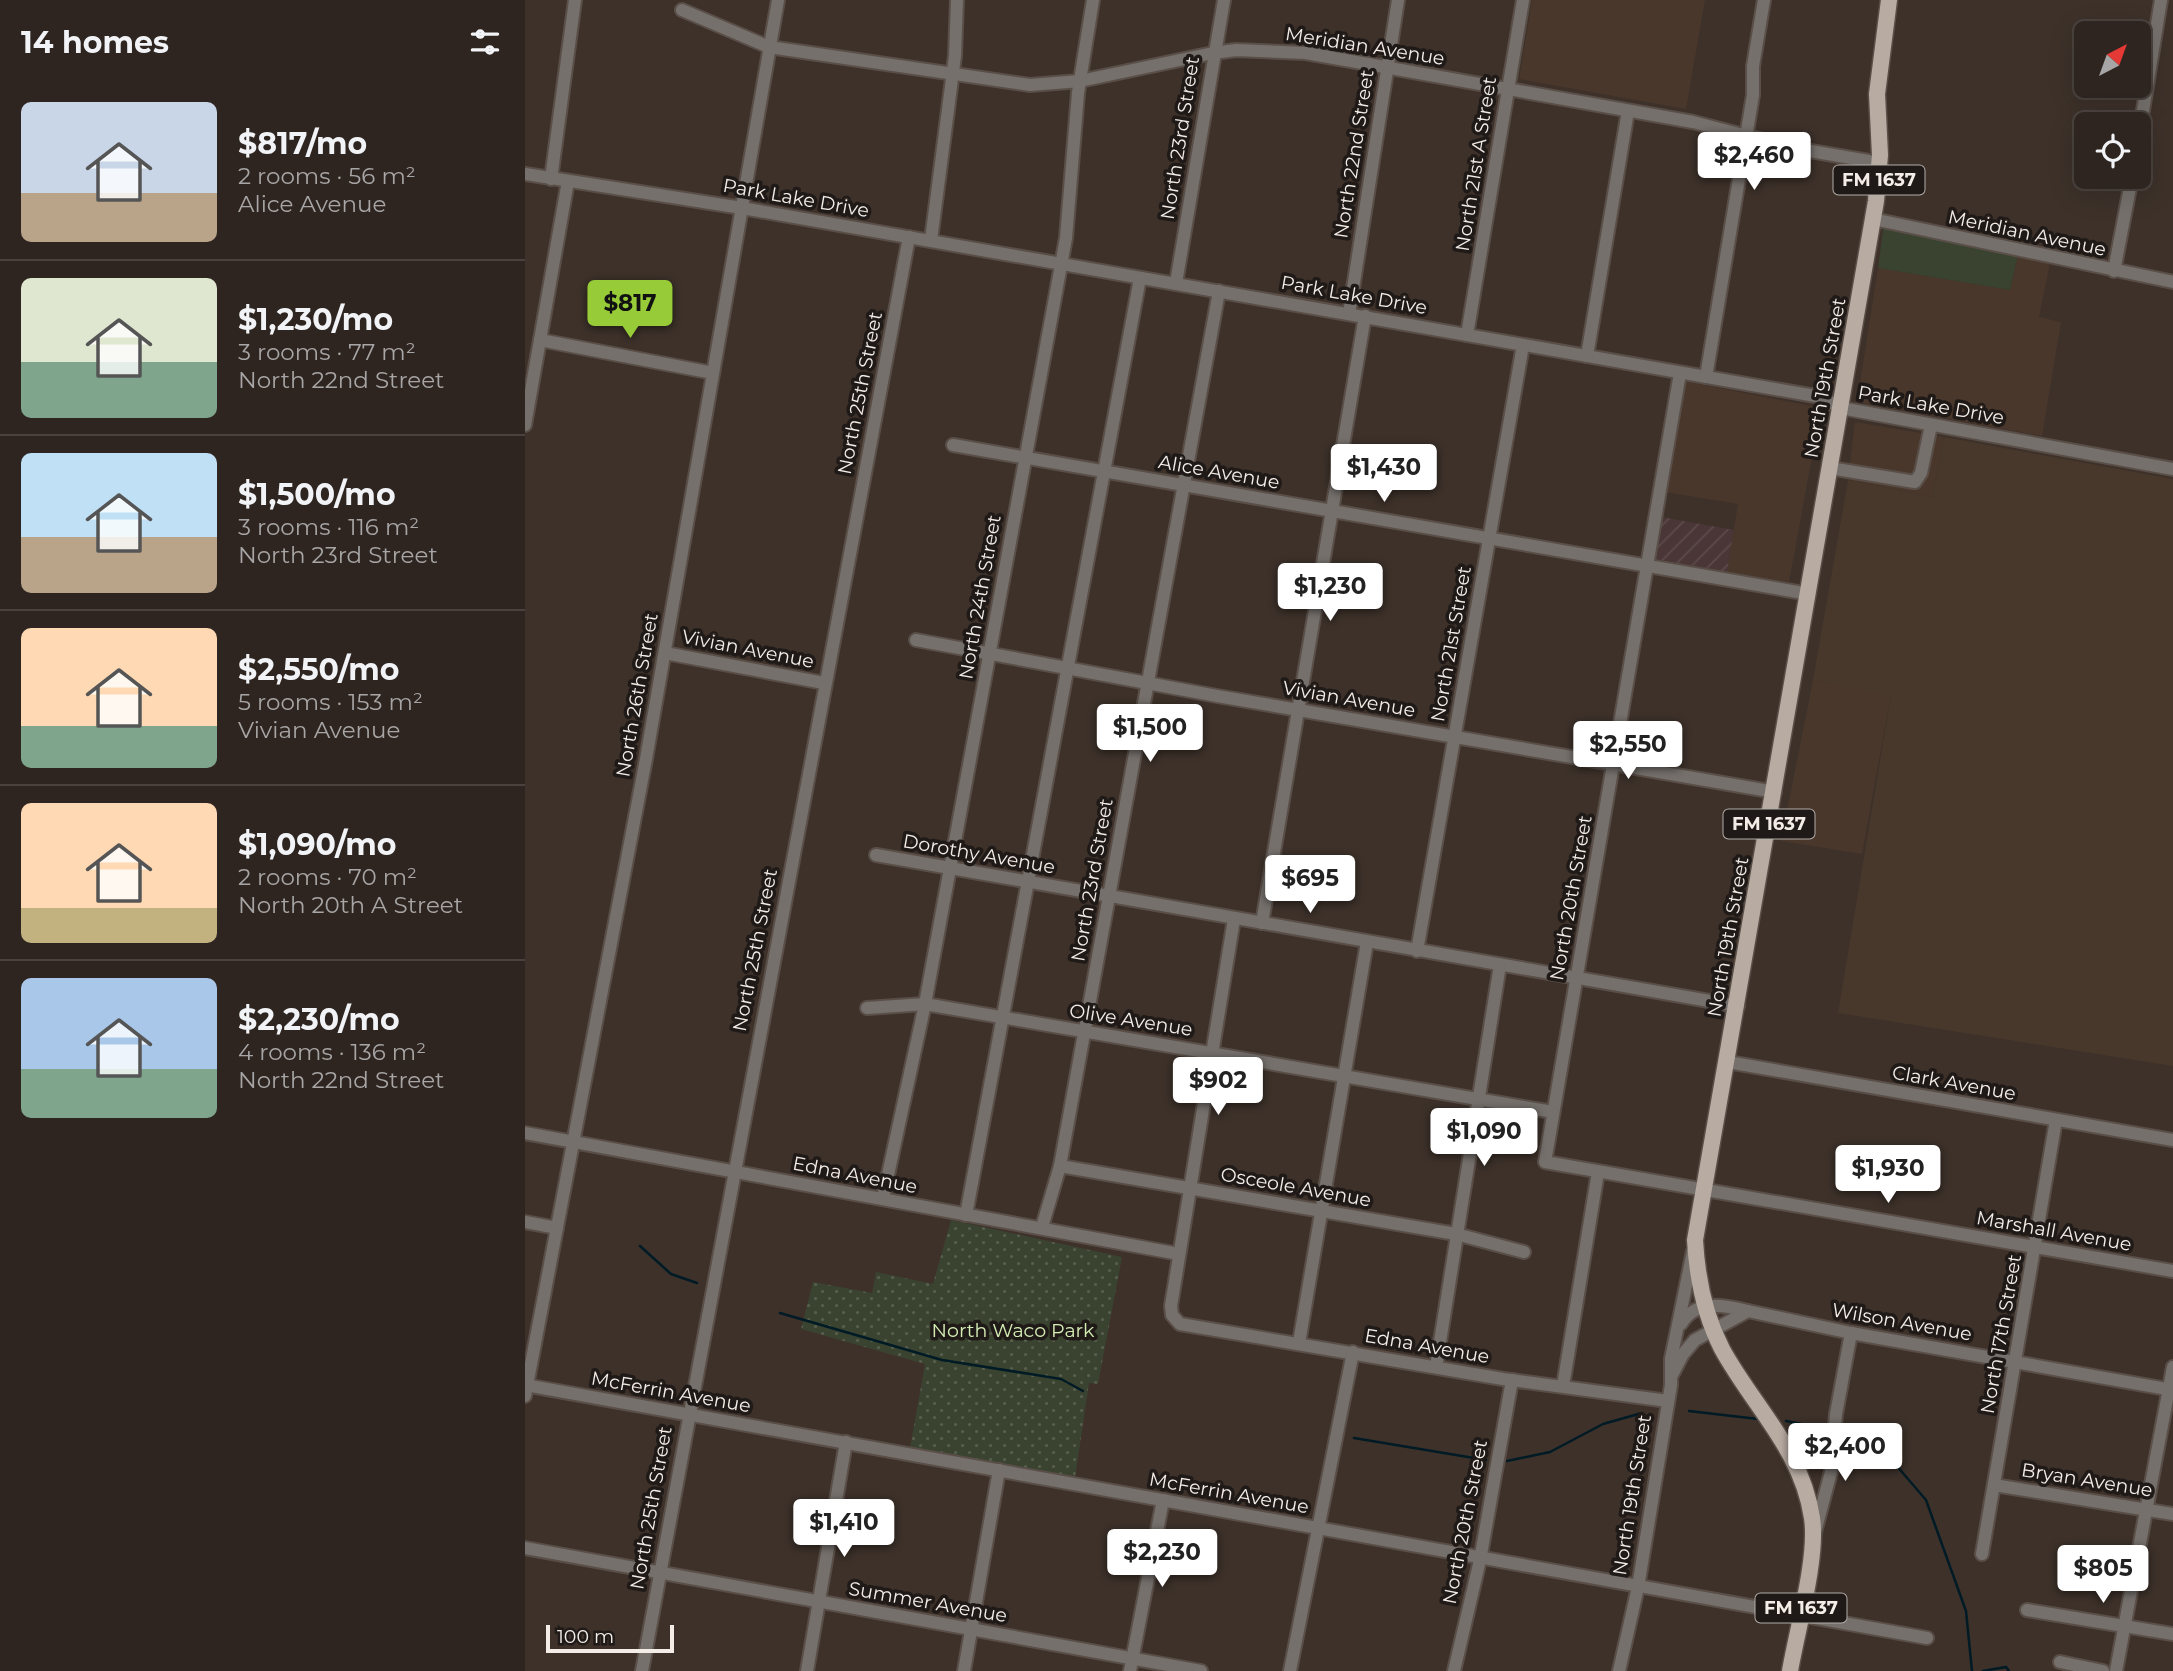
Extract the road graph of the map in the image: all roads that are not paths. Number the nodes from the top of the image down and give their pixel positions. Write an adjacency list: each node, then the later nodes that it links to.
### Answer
1 (575, 0): 23 (street)
2 (778, 0): 12 (street, North 26th Street)
3 (957, 0): 15 (street)
4 (1093, 0): 16 (street, North 24th Street)
5 (1224, 0): 13 (street, North 23rd Street)
6 (1398, 0): 14 (street, North 22nd Street)
7 (1523, 0): 17 (street, North 21st A Street)
8 (1764, 0): 20 (street)
9 (1889, 0): 21 (main road, North 19th Street / FM 1637)
10 (2161, 0): 19 (street)
11 (681, 10): 12 (street, Meridian Avenue)
12 (769, 47): 15 (street, Meridian Avenue); 26 (street, North 26th Street)
13 (1213, 53): 14 (street, Meridian Avenue); 16 (street, Meridian Avenue); 34 (street, North 23rd Street)
14 (1388, 67): 17 (street, Meridian Avenue); 36 (street, North 22nd Street)
15 (952, 74): 16 (street, Meridian Avenue); 29 (street)
16 (1080, 81): 30 (street, North 24th Street)
17 (1507, 89): 18 (street, Meridian Avenue); 38 (street, North 21st A Street)
18 (1628, 111): 20 (street, Meridian Avenue); 41 (street)
19 (2143, 112)
20 (1746, 135): 21 (street, Meridian Avenue); 44 (street)
21 (1880, 163): 27 (main road, North 19th Street / FM 1637)
22 (525, 174): 23 (street, Park Lake Drive)
23 (551, 178): 24 (street, Park Lake Drive)
24 (568, 181): 26 (street, Park Lake Drive); 39 (street)
25 (2130, 189): 31 (street)
26 (742, 208): 28 (street, Park Lake Drive); 42 (street, North 26th Street)
27 (1873, 219): 31 (street, Meridian Avenue); 45 (main road, North 19th Street / FM 1637)
28 (909, 237): 29 (street, Park Lake Drive); 62 (street, North 25th Street)
29 (931, 240): 30 (street, Park Lake Drive)
30 (1060, 265): 32 (street, Park Lake Drive); 49 (street, North 24th Street)
31 (2114, 271): 33 (street, Meridian Avenue)
32 (1140, 278): 34 (street, Park Lake Drive); 52 (street)
33 (2173, 282)
34 (1176, 283): 35 (street, Park Lake Drive)
35 (1219, 291): 36 (street, Park Lake Drive); 53 (street, North 23rd Street)
36 (1349, 314): 37 (street, Park Lake Drive)
37 (1365, 317): 38 (street, Park Lake Drive); 54 (street)
38 (1467, 335): 40 (street, Park Lake Drive)
39 (540, 340): 42 (street); 46 (street)
40 (1523, 345): 41 (street, Park Lake Drive); 55 (street, North 21st Street)
41 (1587, 356): 43 (street, Park Lake Drive)
42 (713, 373): 59 (street, North 26th Street)
43 (1680, 373): 44 (street, Park Lake Drive); 56 (street, North 20th Street)
44 (1706, 377): 45 (street, Park Lake Drive)
45 (1841, 408): 47 (street, Park Lake Drive); 50 (main road, North 19th Street / FM 1637)
46 (525, 425)
47 (1931, 425): 50 (street); 51 (street, Park Lake Drive)
48 (953, 445): 49 (street, Alice Avenue)
49 (1025, 458): 52 (street, Alice Avenue); 60 (street, North 24th Street)
50 (1831, 468): 57 (main road, North 19th Street / FM 1637)
51 (2173, 469)
52 (1102, 471): 53 (street, Alice Avenue); 61 (street)
53 (1184, 486): 54 (street, Alice Avenue); 63 (street, North 23rd Street)
54 (1332, 512): 55 (street, Alice Avenue); 64 (street)
55 (1489, 540): 56 (street, Alice Avenue); 65 (street, North 21st Street)
56 (1646, 568): 57 (street, Alice Avenue); 66 (street, North 20th Street)
57 (1809, 594): 67 (main road, North 19th Street / FM 1637)
58 (916, 640): 60 (street, Vivian Avenue)
59 (664, 653): 62 (street, Vivian Avenue); 90 (street, North 26th Street)
60 (989, 653): 61 (street, Vivian Avenue); 69 (street, North 24th Street)
61 (1065, 668): 63 (street, Vivian Avenue); 70 (street)
62 (824, 683): 94 (street, North 25th Street)
63 (1148, 683): 64 (street, Vivian Avenue); 71 (street, North 23rd Street)
64 (1298, 710): 65 (street, Vivian Avenue); 73 (street)
65 (1455, 736): 66 (street, Vivian Avenue); 75 (street, North 21st Street)
66 (1614, 765): 67 (street, Vivian Avenue); 77 (street, North 20th Street)
67 (1775, 792): 79 (main road, North 19th Street / FM 1637)
68 (876, 855): 69 (street, Dorothy Avenue)
69 (950, 868): 70 (street, Dorothy Avenue); 78 (street, North 24th Street)
70 (1026, 881): 71 (street, Dorothy Avenue); 81 (street)
71 (1109, 897): 72 (street, Dorothy Avenue); 82 (street, North 23rd Street)
72 (1234, 919): 73 (street, Dorothy Avenue); 83 (street)
73 (1262, 923): 74 (street, Dorothy Avenue)
74 (1367, 942): 75 (street, Dorothy Avenue); 85 (street)
75 (1417, 951): 76 (street, Dorothy Avenue)
76 (1500, 965): 77 (street, Dorothy Avenue); 86 (street)
77 (1577, 978): 79 (street, Dorothy Avenue); 87 (street, North 20th Street)
78 (925, 1004): 80 (street, Olive Avenue); 81 (street, Olive Avenue); 97 (street, North 24th Street)
79 (1738, 1006): 84 (main road, North 19th Street / FM 1637)
80 (867, 1007)
81 (1002, 1018): 82 (street, Olive Avenue); 99 (street)
82 (1084, 1032): 83 (street, Olive Avenue); 92 (street, North 23rd Street)
83 (1212, 1053): 85 (street, Olive Avenue); 95 (street)
84 (1728, 1062): 88 (street, Clark Avenue); 96 (main road, North 19th Street / FM 1637)
85 (1346, 1075): 86 (street, Olive Avenue); 98 (street)
86 (1479, 1098): 87 (street, Olive Avenue); 103 (street)
87 (1553, 1112): 93 (street, North 20th Street)
88 (2056, 1120): 91 (street, Clark Avenue); 105 (street, North 17th Street)
89 (525, 1133): 90 (street, Edna Avenue)
90 (572, 1140): 94 (street, Edna Avenue); 102 (street, North 26th Street)
91 (2173, 1140)
92 (1060, 1166): 95 (street, Osceole Avenue); 101 (street, North 23rd Street)
93 (1598, 1172): 96 (street, Marshall Avenue); 121 (street)
94 (733, 1173): 97 (street, Edna Avenue); 126 (street, North 25th Street)
95 (1189, 1188): 98 (street, Osceole Avenue); 107 (street)
96 (1706, 1191): 104 (main road, North 19th Street / FM 1637); 105 (street, Marshall Avenue)
97 (883, 1198): 99 (street, Edna Avenue)
98 (1323, 1211): 103 (street, Osceole Avenue); 114 (street)
99 (966, 1215): 101 (street, Edna Avenue)
100 (525, 1222): 102 (street)
101 (1042, 1227): 107 (street, Edna Avenue)
102 (557, 1228): 122 (street, North 26th Street)
103 (1457, 1234): 106 (street, Osceole Avenue); 117 (street)
104 (1695, 1240): 109 (main road, FM 1637); 111 (street, North 19th Street)
105 (2035, 1248): 108 (street, Marshall Avenue); 116 (street, North 17th Street)
106 (1524, 1252)
107 (1179, 1254): 114 (street, Edna Avenue)
108 (2173, 1271)
109 (1706, 1306): 110 (street, Wilson Avenue); 111 (street); 112 (main road, FM 1637)
110 (1748, 1311): 112 (street); 113 (street, Wilson Avenue)
111 (1677, 1330): 119 (street, North 19th Street)
112 (1714, 1330): 119 (street); 128 (main road, FM 1637)
113 (1851, 1333): 116 (street, Wilson Avenue); 125 (street)
114 (1300, 1343): 115 (street, Edna Avenue)
115 (1353, 1352): 117 (street, Edna Avenue); 134 (street)
116 (2016, 1362): 123 (street, Wilson Avenue); 130 (street, North 17th Street)
117 (1436, 1367): 120 (street, Edna Avenue)
118 (2173, 1367): 123 (street)
119 (1672, 1376): 124 (street, North 19th Street)
120 (1512, 1380): 121 (street, Edna Avenue); 138 (street, North 20th Street)
121 (1563, 1386): 124 (street, Edna Avenue)
122 (526, 1389): 126 (street, McFerrin Avenue)
123 (2171, 1390): 132 (street)
124 (1668, 1401): 140 (street, North 19th Street)
125 (1836, 1414): 128 (street); 135 (street)
126 (688, 1415): 127 (street, McFerrin Avenue); 139 (street, North 25th Street)
127 (846, 1441): 129 (street, McFerrin Avenue); 141 (street)
128 (1797, 1467): 135 (main road, FM 1637)
129 (999, 1470): 131 (street, McFerrin Avenue); 145 (street)
130 (1994, 1485): 132 (street, Bryan Avenue); 137 (street, North 17th Street)
131 (1163, 1500): 134 (street, McFerrin Avenue); 149 (street)
132 (2147, 1510): 133 (street, Bryan Avenue); 144 (street)
133 (2173, 1514)
134 (1316, 1528): 138 (street, McFerrin Avenue); 154 (street)
135 (1812, 1546): 143 (main road, FM 1637)
136 (525, 1548): 139 (street, Summer Avenue)
137 (1982, 1554)
138 (1480, 1560): 140 (street, McFerrin Avenue); 155 (street, North 20th Street)
139 (659, 1573): 141 (street, Summer Avenue); 150 (street, North 25th Street)
140 (1638, 1587): 143 (street, McFerrin Avenue); 156 (street, North 19th Street)
141 (820, 1603): 145 (street, Summer Avenue); 151 (street)
142 (2027, 1610): 144 (street)
143 (1800, 1616): 147 (street, McFerrin Avenue); 157 (main road, FM 1637)
144 (2125, 1625): 146 (street); 159 (street)
145 (972, 1629): 149 (street, Summer Avenue); 152 (street)
146 (2173, 1634)
147 (1927, 1638)
148 (2060, 1662): 158 (street)
149 (1131, 1665): 153 (street, Summer Avenue)
150 (642, 1671)
151 (807, 1671)
152 (964, 1671)
153 (1201, 1671)
154 (1290, 1671)
155 (1454, 1671)
156 (1619, 1671)
157 (1790, 1671)
158 (2103, 1671)
159 (2116, 1671)

